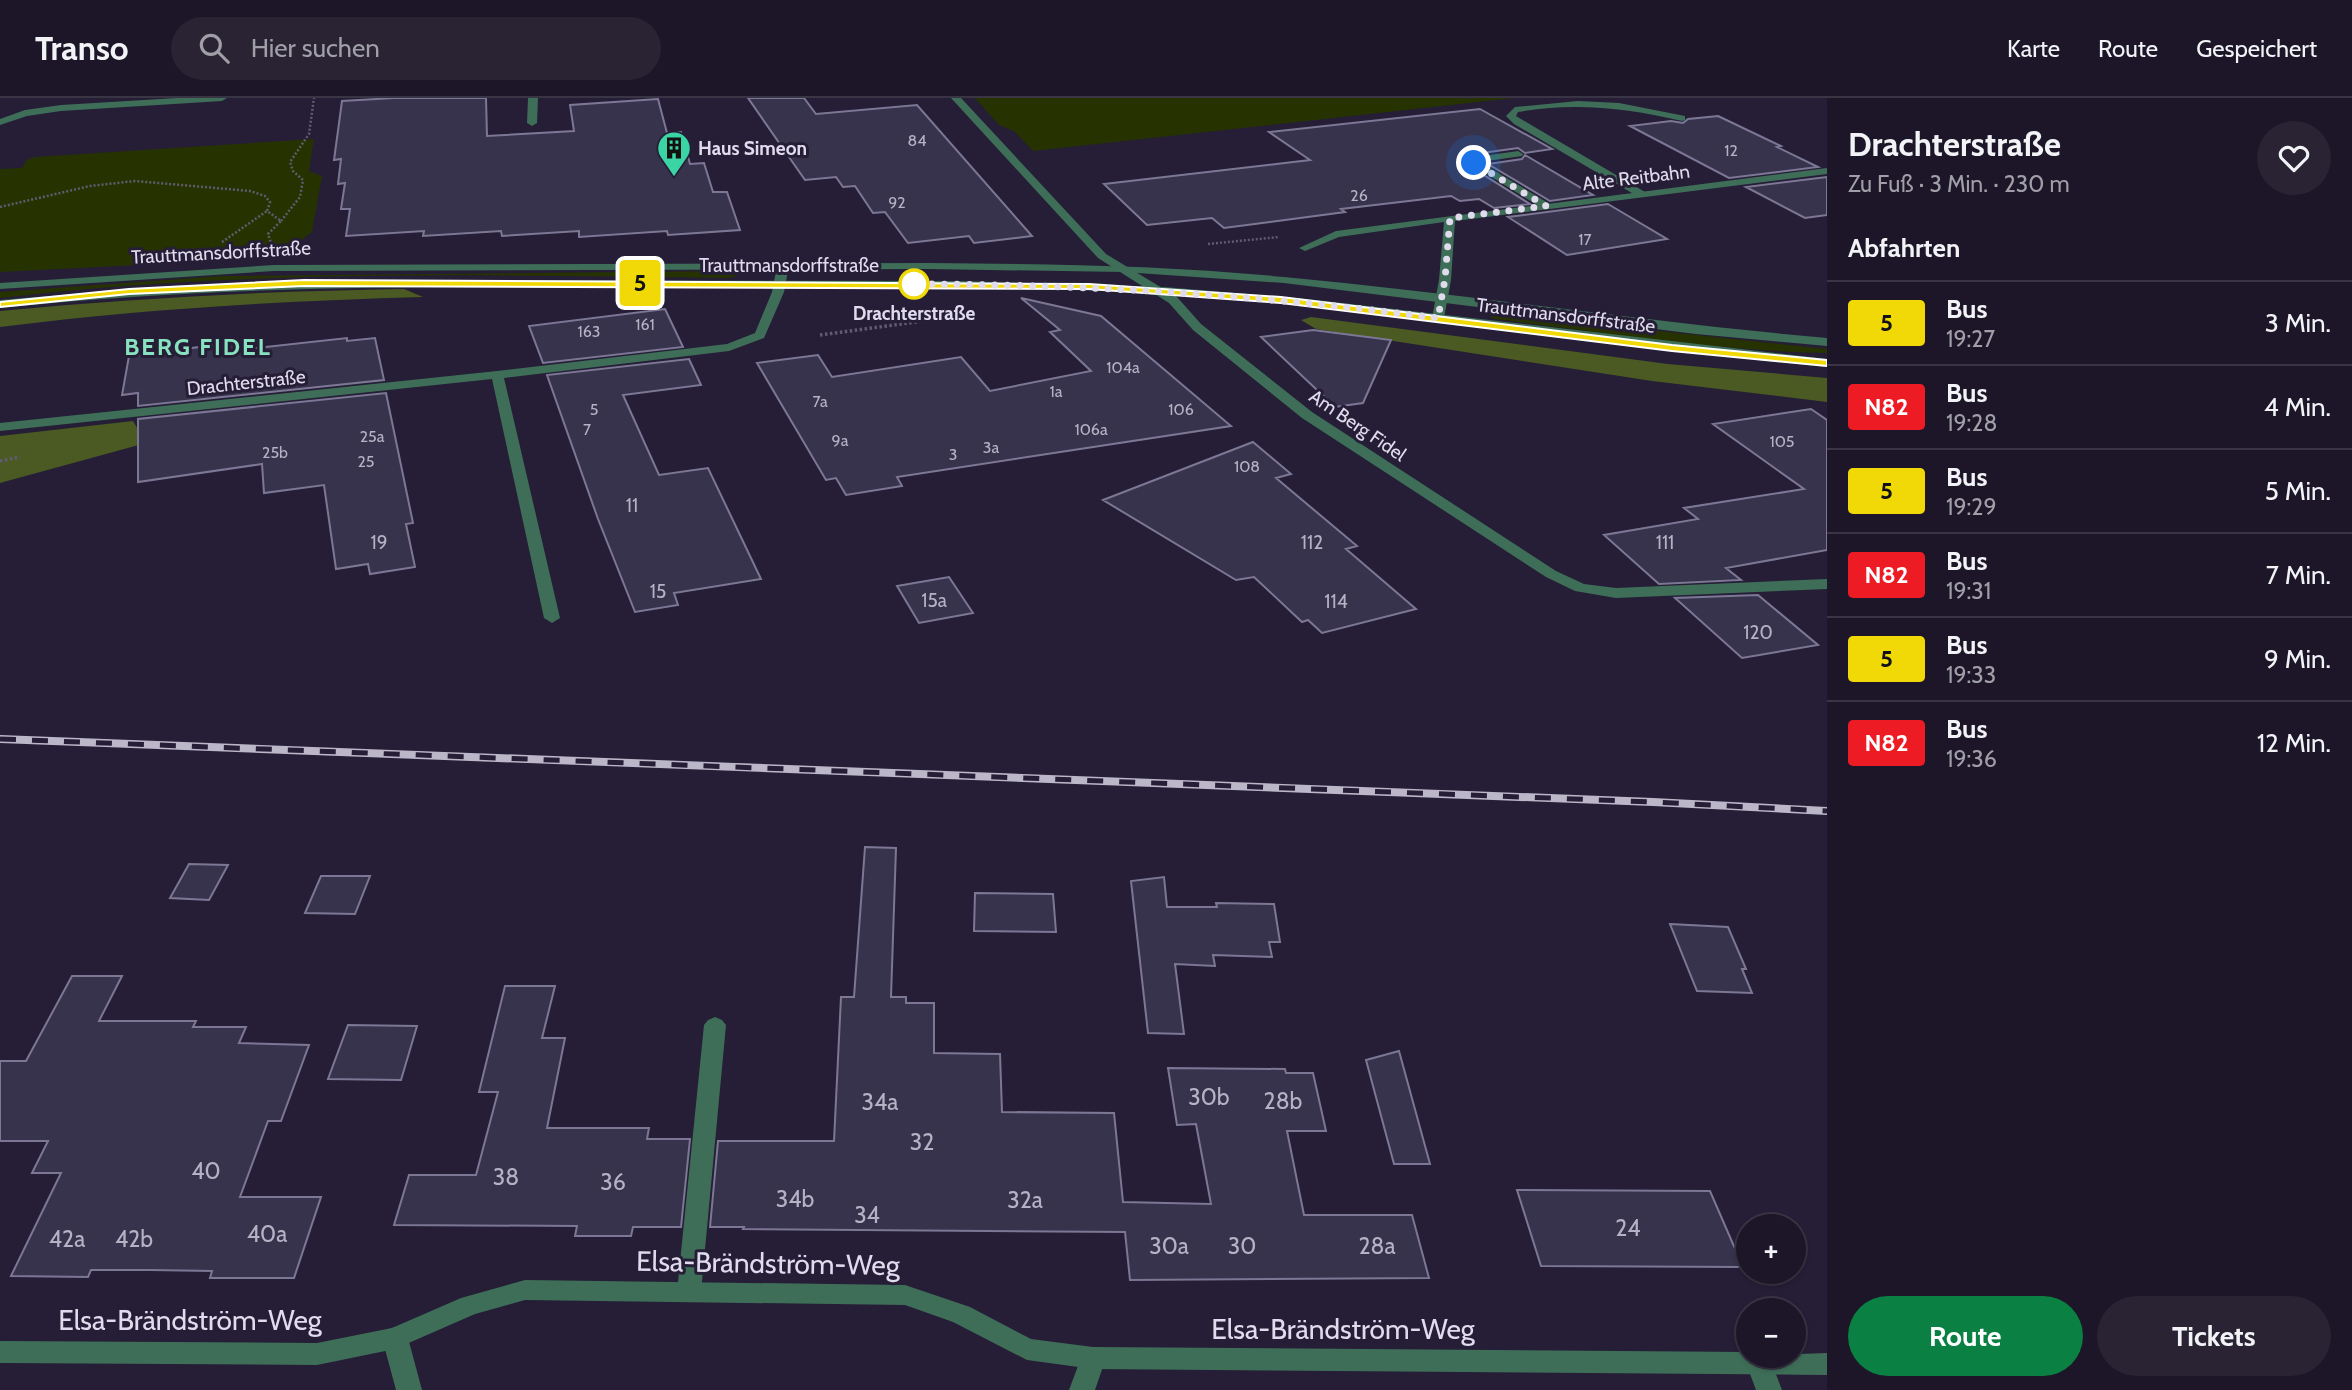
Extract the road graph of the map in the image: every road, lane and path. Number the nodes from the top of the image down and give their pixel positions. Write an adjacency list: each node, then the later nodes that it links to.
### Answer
1 (222, 98): 6 (street)
2 (314, 98): 14 (path)
3 (533, 98): 7 (street)
4 (956, 98): 20 (street, Am Berg Fidel)
5 (1682, 118): 10 (street)
6 (0, 122)
7 (532, 122)
8 (1518, 154): 11 (street)
9 (1827, 171): 10 (street, Alte Reitbahn)
10 (1641, 194): 11 (street, Alte Reitbahn)
11 (1546, 206): 13 (street, Alte Reitbahn)
12 (0, 207): 14 (path)
13 (1450, 218): 15 (street, Alte Reitbahn); 24 (street)
14 (281, 221): 17 (path)
15 (1336, 234): 16 (path); 18 (street, Alte Reitbahn)
16 (1197, 245)
17 (272, 247)
18 (1305, 247)
19 (783, 266): 20 (street, Trauttmansdorffstraße); 21 (street, Drachterstraße); 22 (street, Trauttmansdorffstraße)
20 (1122, 269): 23 (street, Am Berg Fidel); 24 (street, Trauttmansdorffstraße)
21 (780, 284): 23 (street, Trauttmansdorffstraße); 25 (street, Trauttmansdorffstraße); 29 (street, Drachterstraße)
22 (0, 286)
23 (1156, 290): 26 (street, Trauttmansdorffstraße); 31 (street, Am Berg Fidel)
24 (1442, 299): 26 (street); 27 (street, Trauttmansdorffstraße)
25 (0, 304)
26 (1438, 318): 28 (street, Trauttmansdorffstraße)
27 (1827, 342)
28 (1827, 363)
29 (497, 375): 30 (street, Drachterstraße); 32 (street)
30 (0, 427)
31 (1827, 584)
32 (552, 618)
33 (715, 1025): 34 (street)
34 (689, 1292): 35 (street, Elsa-Brändström-Weg); 37 (street, Elsa-Brändström-Weg)
35 (395, 1338): 36 (street, Elsa-Brändström-Weg); 42 (street)
36 (0, 1352)
37 (1093, 1358): 38 (street, Elsa-Brändström-Weg); 43 (street)
38 (1736, 1363)
39 (1806, 1364): 40 (street, Elsa-Brändström-Weg)
40 (1827, 1364)
41 (1761, 1368): 44 (street)
42 (409, 1390)
43 (1082, 1390)
44 (1769, 1390)

